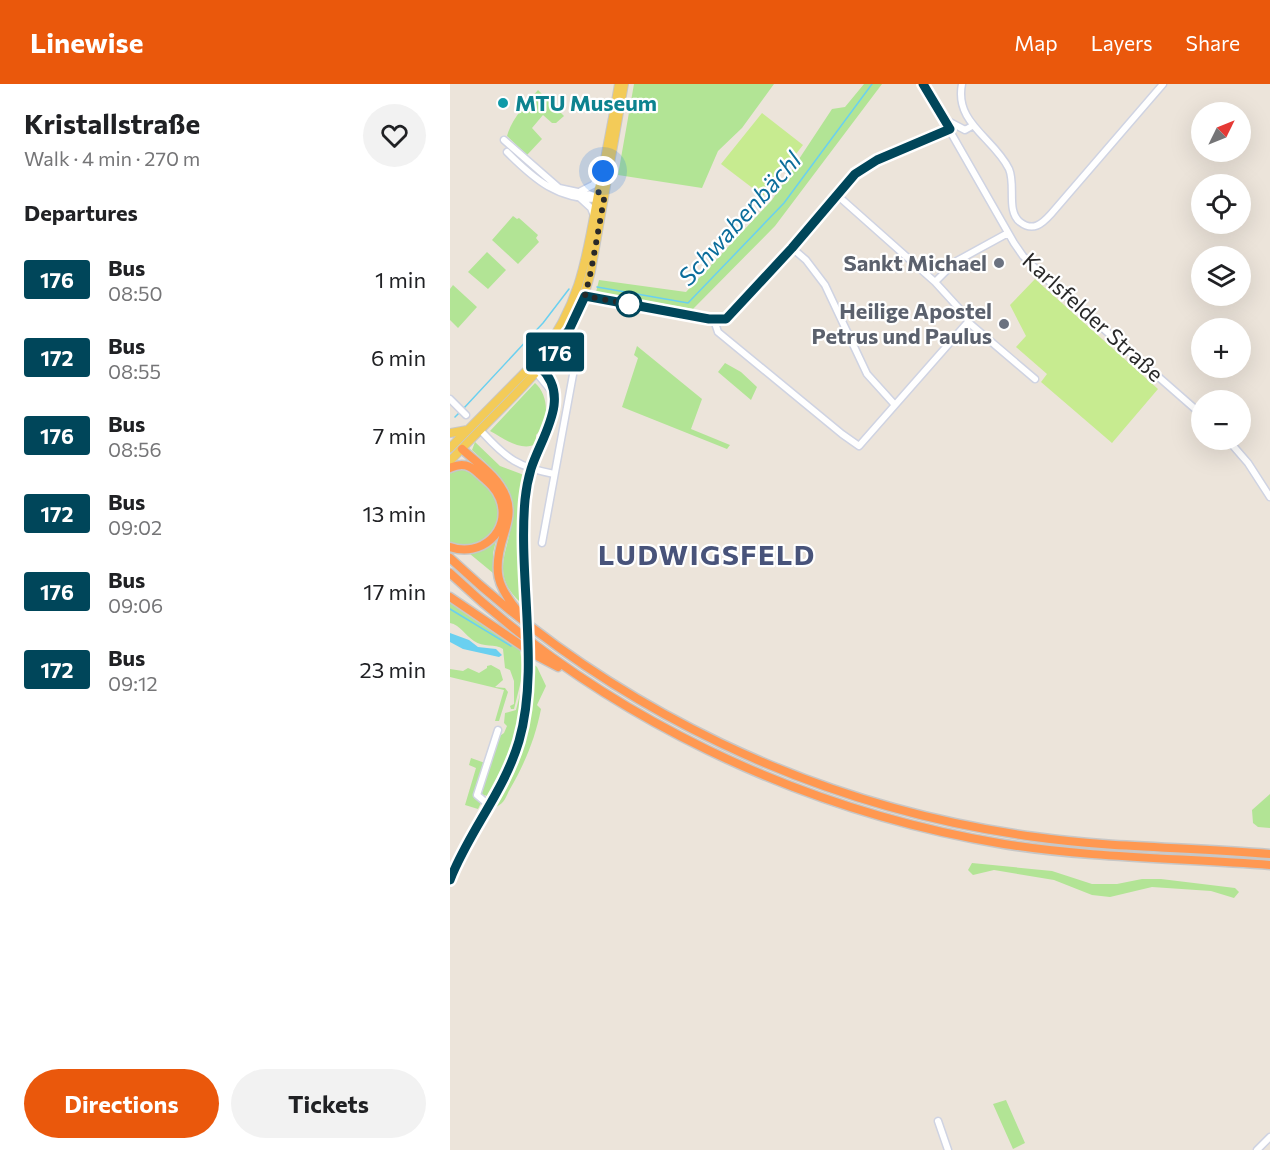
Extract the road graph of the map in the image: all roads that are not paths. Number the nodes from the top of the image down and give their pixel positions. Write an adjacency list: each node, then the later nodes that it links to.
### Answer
1 (619, 84): 9 (main road)
2 (624, 84): 12 (main road)
3 (923, 84): 6 (street, Karlsfelder Straße)
4 (962, 84): 7 (street)
5 (1163, 84): 7 (street)
6 (944, 119): 7 (street); 8 (street, Karlsfelder Straße)
7 (972, 126)
8 (950, 129): 11 (street); 14 (street, Karlsfelder Straße)
9 (603, 171): 10 (street); 12 (main road)
10 (580, 194): 10 (street); 12 (street); 13 (street)
11 (837, 195): 15 (street); 16 (street)
12 (600, 198): 13 (main road); 17 (main road)
13 (594, 216): 17 (main road)
14 (1008, 232): 16 (street); 26 (street, Karlsfelder Straße)
15 (792, 248): 18 (street); 25 (street)
16 (935, 282): 19 (street)
17 (581, 294): 18 (street); 21 (main road); 22 (main road)
18 (714, 320): 25 (street)
19 (968, 322): 23 (street); 25 (street)
20 (577, 353): 36 (street)
21 (532, 365): 22 (street); 28 (main road)
22 (539, 371): 31 (main road); 35 (street)
23 (1035, 380)
24 (450, 399): 27 (street)
25 (895, 405)
26 (1191, 406)
27 (466, 414)
28 (468, 429): 29 (main road); 31 (main road)
29 (450, 433)
30 (483, 433): 35 (street)
31 (455, 446): 33 (main road); 43 (highway)
32 (1237, 450): 37 (street)
33 (450, 461)
34 (450, 468): 39 (highway)
35 (531, 469): 36 (street); 46 (street, bridge)
36 (554, 474): 38 (street)
37 (1270, 497)
38 (542, 543)
39 (450, 547)
40 (450, 558): 43 (highway)
41 (450, 573): 44 (highway)
42 (450, 597): 44 (highway)
43 (535, 631): 47 (highway)
44 (588, 681): 48 (highway)
45 (498, 730): 46 (street)
46 (490, 806): 49 (street)
47 (1270, 854)
48 (1270, 865)
49 (450, 880)
50 (939, 1121): 52 (street)
51 (1270, 1137): 53 (street)
52 (948, 1150)
53 (1257, 1150)

